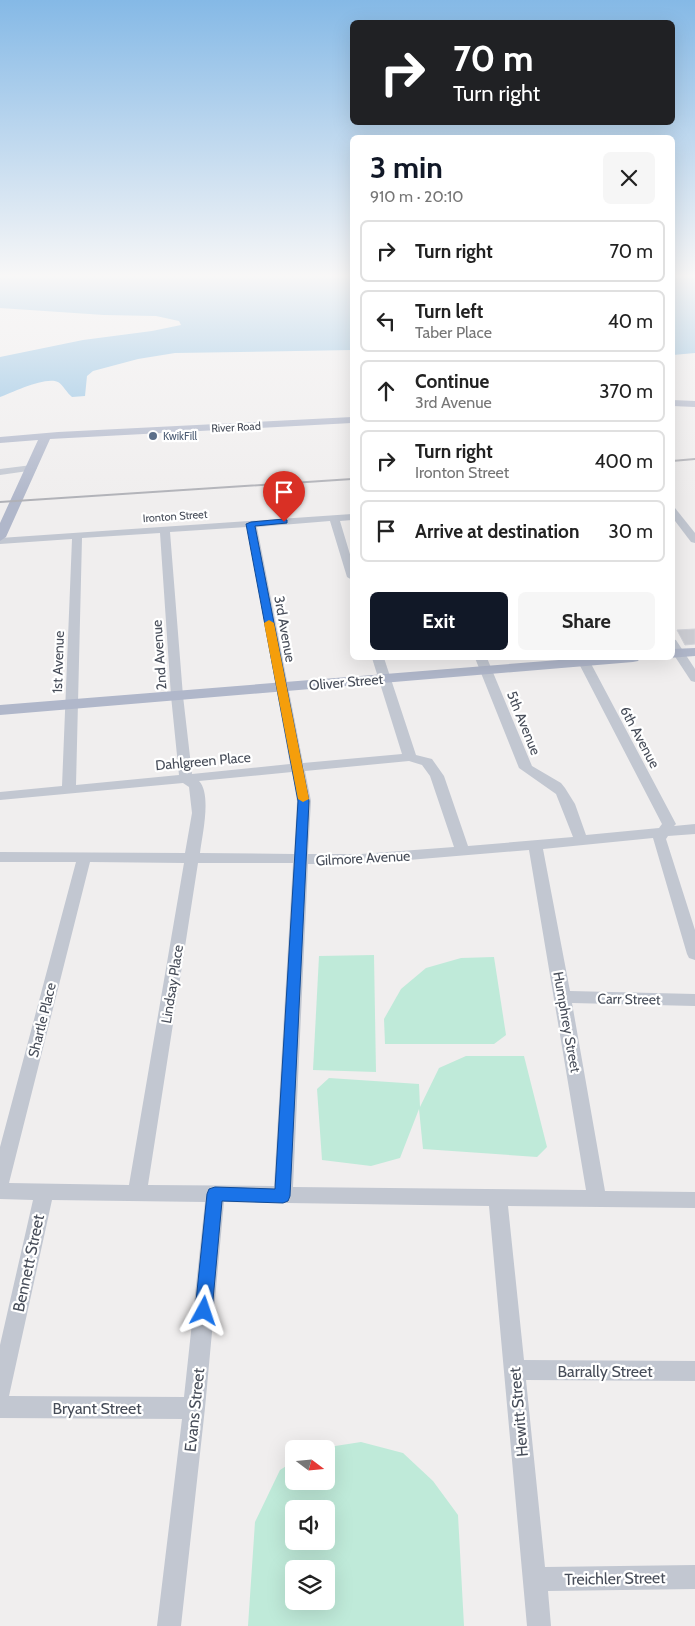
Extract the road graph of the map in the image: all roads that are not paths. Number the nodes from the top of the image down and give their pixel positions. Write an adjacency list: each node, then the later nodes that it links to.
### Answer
1 (675, 404): 2 (main road)
2 (695, 404)
3 (350, 420): 4 (main road, River Road)
4 (46, 436): 5 (main road, River Road); 6 (main road)
5 (0, 440)
6 (32, 468): 7 (street); 14 (main road)
7 (0, 472)
8 (675, 514): 15 (street)
9 (350, 517): 10 (street, Ironton Street)
10 (334, 518): 11 (street, Ironton Street); 17 (street)
11 (251, 524): 12 (street, Ironton Street); 25 (street, 3rd Avenue)
12 (165, 529): 13 (street, Ironton Street); 26 (street, 2nd Avenue)
13 (77, 535): 16 (street, Ironton Street); 27 (street, 1st Avenue)
14 (0, 537)
15 (695, 540)
16 (0, 541)
17 (350, 570)
18 (680, 651): 24 (street)
19 (379, 660): 23 (street)
20 (563, 660): 22 (main road, Oliver Street)
21 (584, 660): 35 (street, 6th Avenue)
22 (484, 664): 23 (main road, Oliver Street); 36 (street, 5th Avenue)
23 (384, 678): 25 (main road, Oliver Street); 29 (street)
24 (695, 678)
25 (281, 687): 26 (main road, Oliver Street); 30 (street, 3rd Avenue)
26 (177, 696): 27 (main road, Oliver Street); 31 (street, 2nd Avenue)
27 (72, 704): 28 (main road, Oliver Street); 32 (street, 1st Avenue)
28 (0, 710)
29 (410, 757): 30 (street, Dahlgreen Place); 38 (street)
30 (298, 769): 31 (street, Dahlgreen Place); 42 (street, 3rd Avenue)
31 (186, 779): 32 (street, Dahlgreen Place); 41 (street, Lindsay Place)
32 (70, 789): 33 (street, Dahlgreen Place)
33 (0, 796)
34 (695, 829): 35 (street, Gilmore Avenue)
35 (665, 831): 36 (street, Gilmore Avenue); 43 (street)
36 (581, 840): 37 (street, Gilmore Avenue)
37 (535, 845): 38 (street, Gilmore Avenue); 44 (street, Humphrey Street)
38 (463, 851): 42 (street, Gilmore Avenue)
39 (0, 857): 40 (street, Gilmore Avenue)
40 (84, 858): 41 (street, Gilmore Avenue); 46 (street, Shartle Place)
41 (192, 859): 42 (street, Gilmore Avenue); 49 (street, Lindsay Place)
42 (302, 860): 51 (street, 3rd Avenue)
43 (695, 954)
44 (563, 997): 45 (street, Carr Street); 53 (street, Humphrey Street)
45 (695, 1000)
46 (0, 1182)
47 (0, 1191): 48 (street)
48 (44, 1193): 49 (street); 57 (street, Bennett Street)
49 (137, 1194): 50 (street)
50 (215, 1194): 51 (street); 59 (street, Evans Street)
51 (283, 1196): 52 (street)
52 (498, 1198): 53 (street); 55 (street, Hewitt Street)
53 (597, 1199): 54 (street)
54 (695, 1200)
55 (514, 1370): 56 (street, Barrally Street); 61 (street, Hewitt Street)
56 (695, 1371)
57 (0, 1392)
58 (0, 1407): 59 (street, Bryant Street)
59 (194, 1408): 62 (street, Evans Street)
60 (695, 1578): 61 (street, Treichler Street)
61 (534, 1579): 63 (street, Hewitt Street)
62 (170, 1626)
63 (539, 1626)

